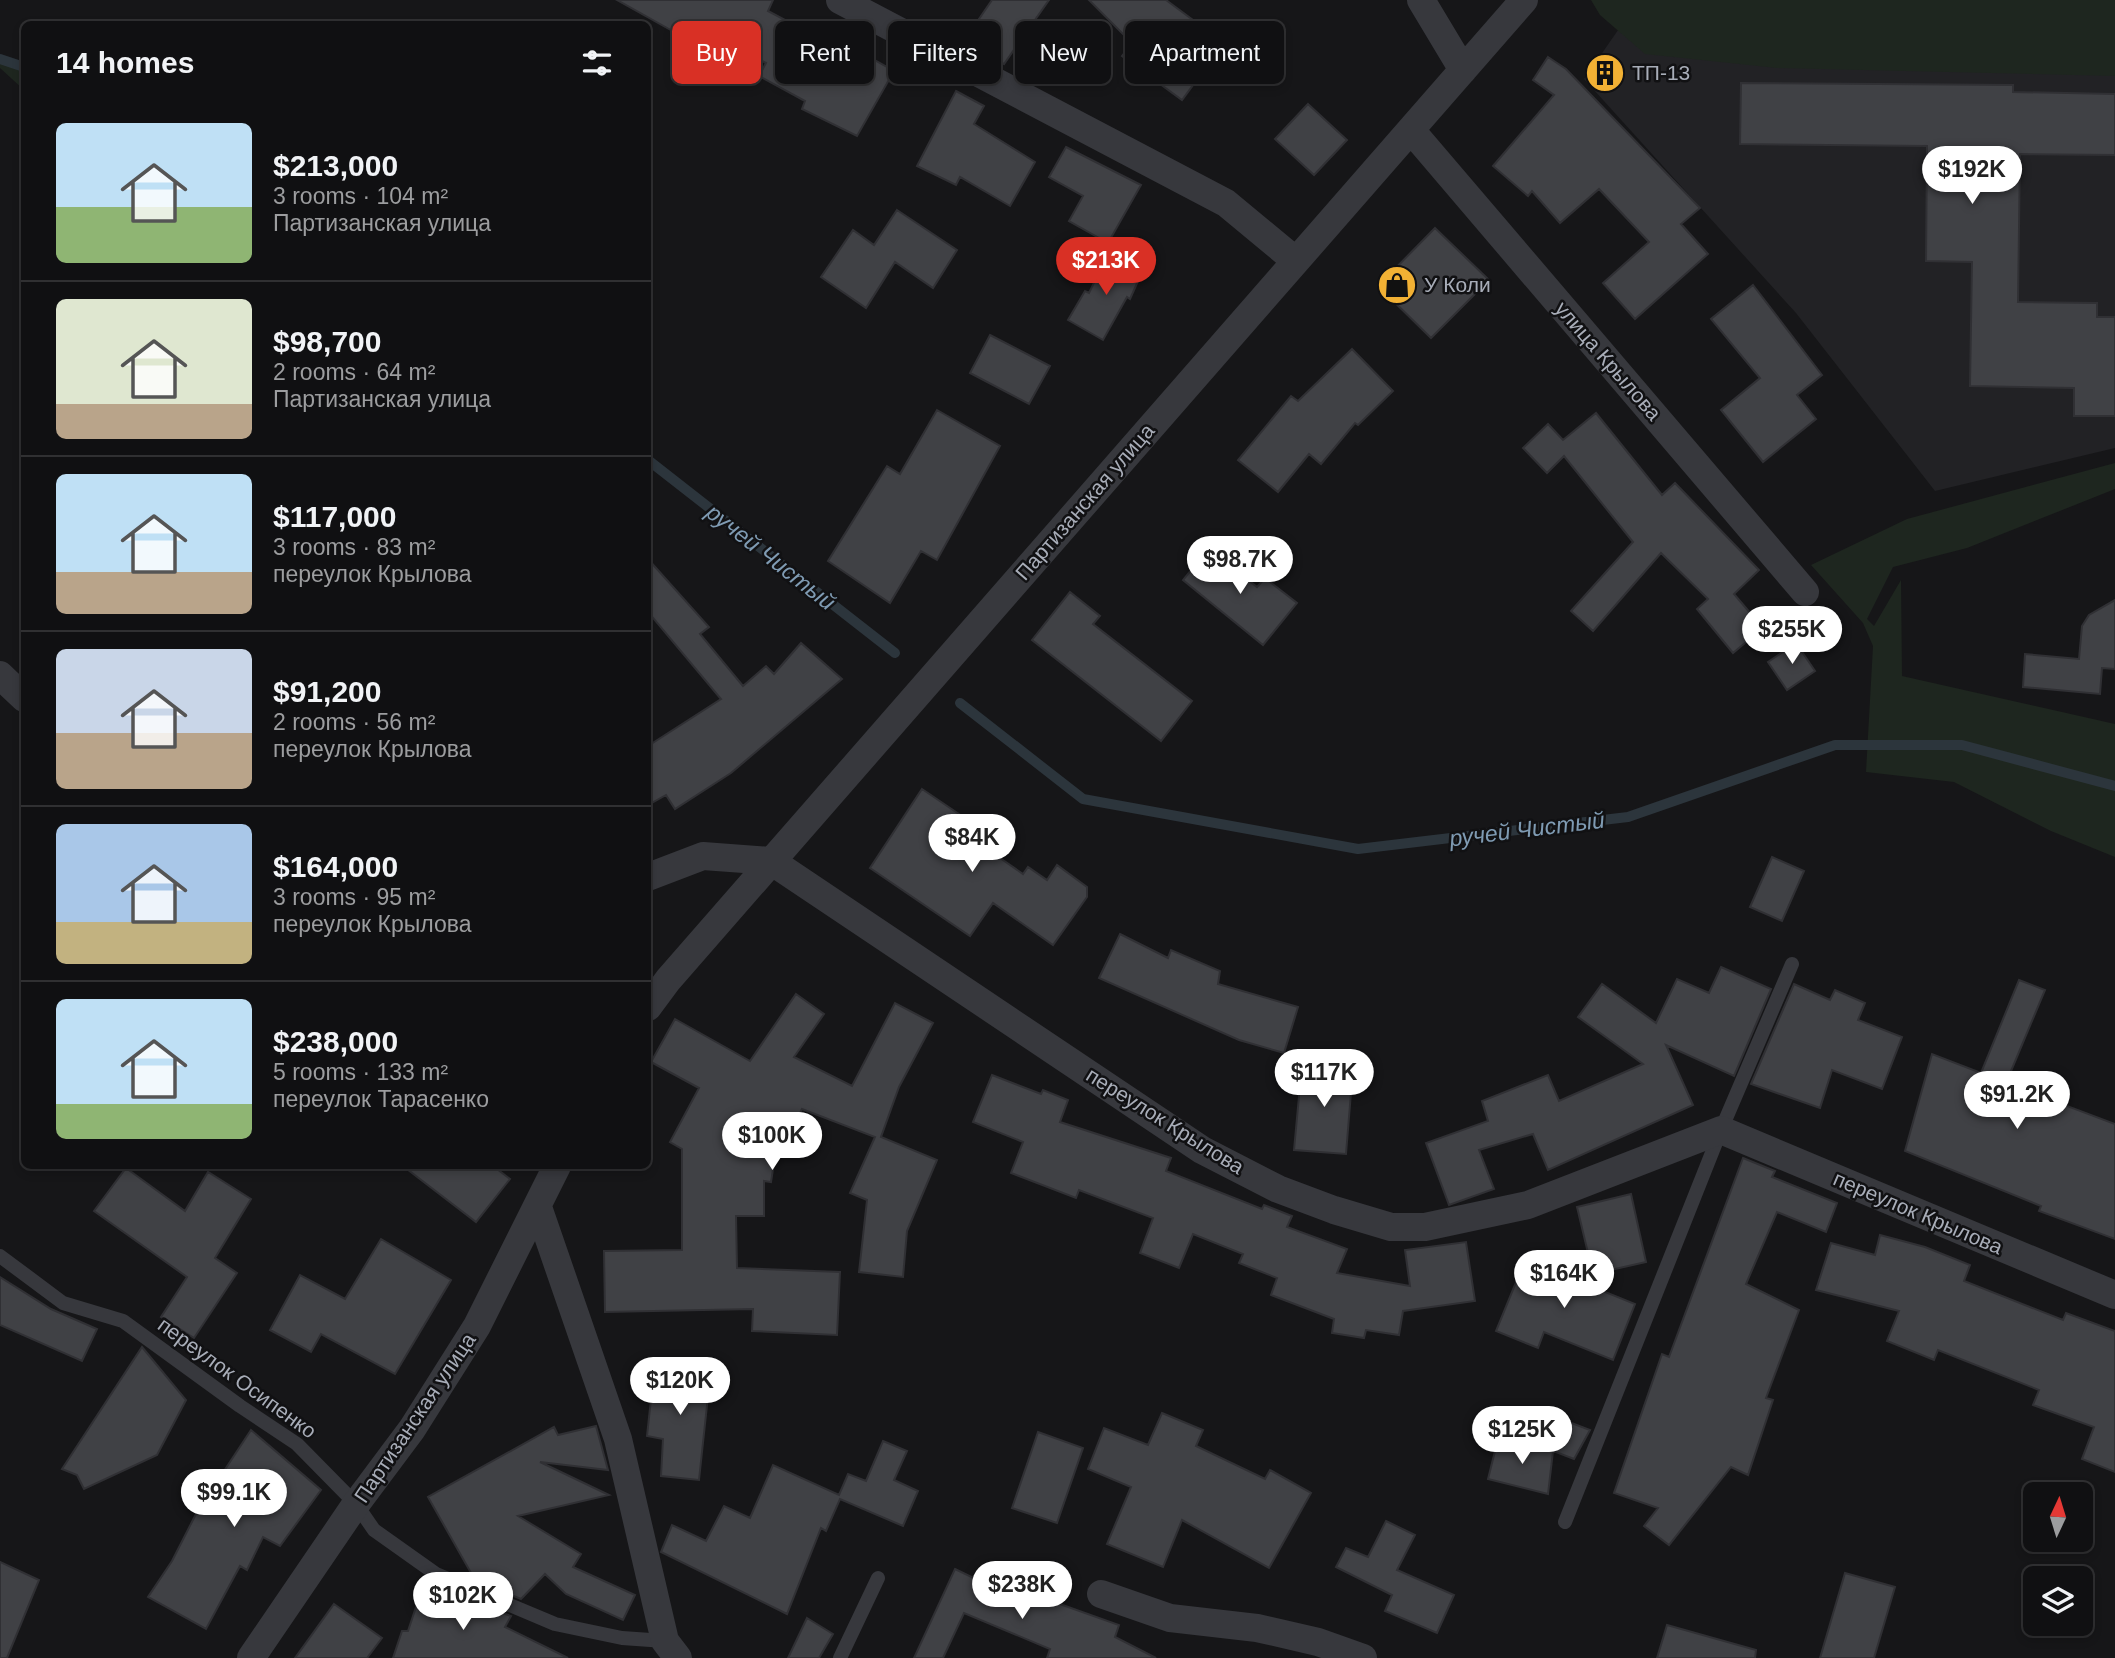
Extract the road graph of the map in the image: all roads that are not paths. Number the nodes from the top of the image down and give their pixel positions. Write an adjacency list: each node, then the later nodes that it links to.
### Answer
1 (840, 0): 6 (street)
2 (1421, 0): 4 (street)
3 (1524, 0): 4 (street, Партизанская улица)
4 (1463, 70): 5 (street, Партизанская улица)
5 (1411, 130): 6 (street, Партизанская улица); 7 (street, улица Крылова)
6 (1296, 261): 10 (street, Партизанская улица)
7 (1805, 593)
8 (0, 675): 9 (street)
9 (21, 695)
10 (771, 861): 11 (street); 13 (street, Партизанская улица); 14 (street, переулок Крылова)
11 (651, 876)
12 (1792, 964): 14 (lane)
13 (651, 1003)
14 (1721, 1130): 18 (street, переулок Крылова); 20 (lane)
15 (556, 1169): 16 (street, Партизанская улица)
16 (538, 1207): 19 (street, Партизанская улица); 23 (street)
17 (0, 1256): 19 (lane, переулок Осипенко)
18 (2115, 1295)
19 (356, 1504): 23 (lane, переулок Осипенко); 24 (street, Партизанская улица)
20 (1565, 1522)
21 (878, 1578): 25 (lane)
22 (1101, 1594): 26 (street)
23 (672, 1650)
24 (251, 1658)
25 (840, 1658)
26 (1363, 1658)

